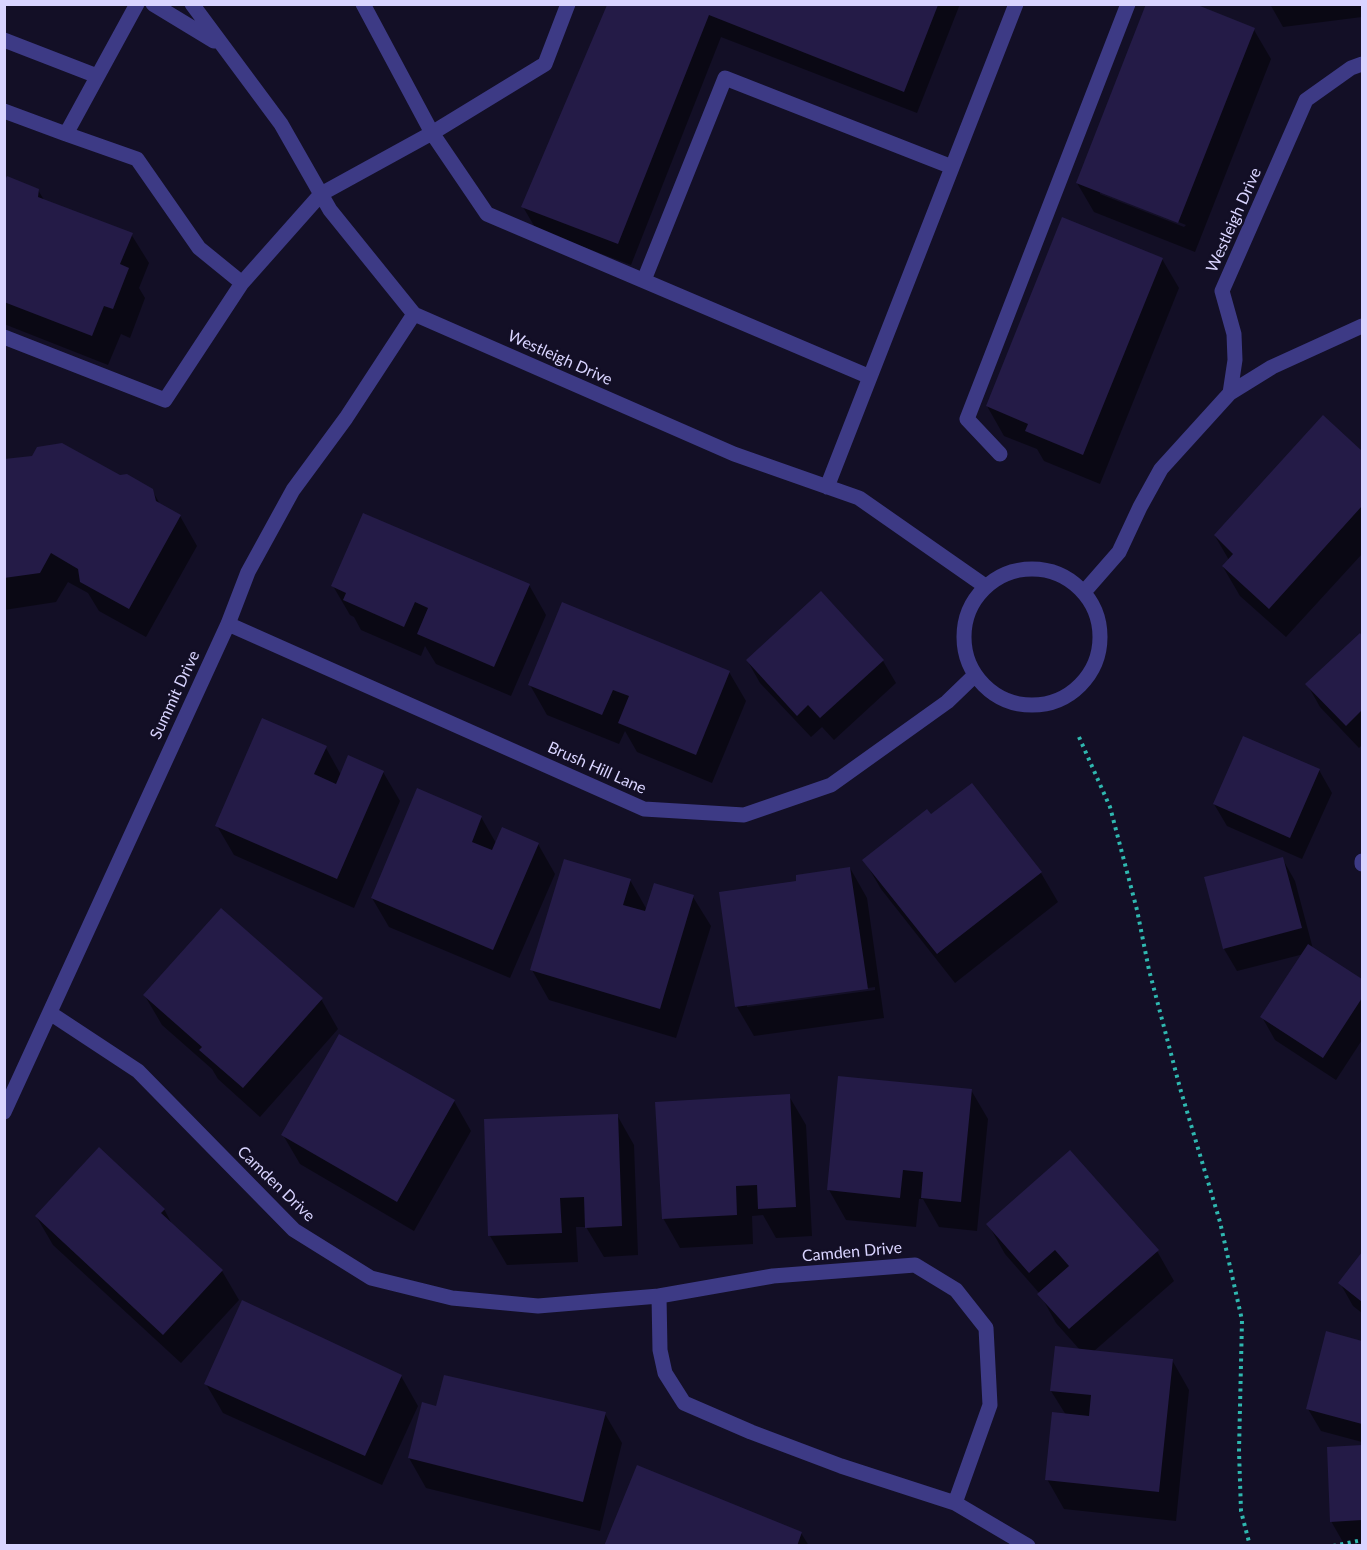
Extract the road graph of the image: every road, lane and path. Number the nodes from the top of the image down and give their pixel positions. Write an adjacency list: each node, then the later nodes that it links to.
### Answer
1 (137, 4): 11 (street)
2 (153, 4): 9 (street, Westleigh Drive)
3 (192, 4): 9 (street, Westleigh Drive)
4 (363, 4): 13 (street)
5 (568, 4): 13 (street)
6 (1016, 4): 15 (street)
7 (1128, 4): 24 (street)
8 (4, 40): 11 (street)
9 (220, 44): 16 (street, Westleigh Drive)
10 (1362, 64): 23 (street, Westleigh Drive)
11 (97, 76): 14 (street)
12 (4, 111): 14 (street)
13 (432, 132): 16 (street); 17 (street)
14 (66, 134): 18 (street)
15 (952, 167): 17 (street); 22 (street)
16 (321, 194): 18 (street); 19 (street, Westleigh Drive)
17 (644, 280): 22 (street)
18 (242, 283): 21 (street)
19 (414, 314): 25 (street, Westleigh Drive); 28 (street, Summit Drive)
20 (1362, 326): 23 (street)
21 (4, 337)
22 (870, 376): 25 (street)
23 (1230, 393): 27 (street)
24 (1000, 454)
25 (827, 487): 26 (street, Westleigh Drive)
26 (985, 586): 27 (street); 29 (street)
27 (1084, 592): 29 (street)
28 (228, 624): 29 (street, Brush Hill Lane); 31 (street, Summit Drive)
29 (975, 675)
30 (1079, 737): 37 (path)
31 (50, 1013): 32 (street, Summit Drive); 33 (street, Camden Drive)
32 (4, 1112)
33 (659, 1296): 34 (street); 34 (street, Camden Drive)
34 (955, 1503): 36 (street)
35 (1362, 1540): 38 (path)
36 (1028, 1545)
37 (1250, 1545)
38 (1333, 1545)

